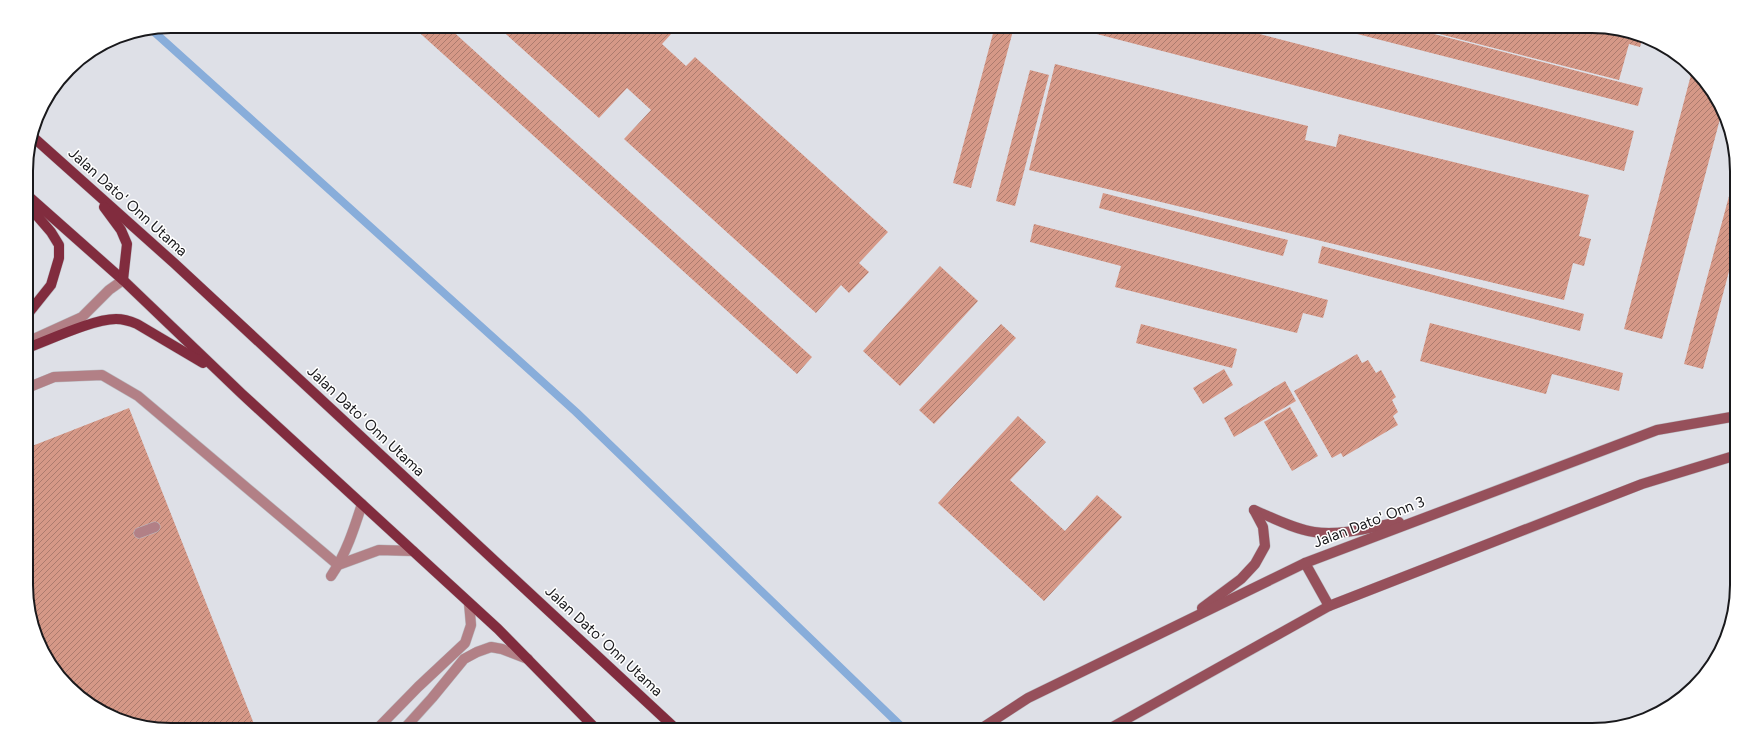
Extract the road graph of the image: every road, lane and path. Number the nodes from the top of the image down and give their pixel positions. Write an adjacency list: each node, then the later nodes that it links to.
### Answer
1 (37, 140): 2 (main road, Jalan Dato' Onn Utama)
2 (82, 181): 5 (main road); 30 (main road, Jalan Dato' Onn Utama)
3 (33, 200): 5 (main road)
4 (33, 211): 6 (main road)
5 (123, 280): 7 (street); 10 (main road)
6 (33, 308)
7 (33, 339)
8 (33, 346): 10 (main road)
9 (33, 386): 19 (street)
10 (242, 394): 13 (main road)
11 (1730, 417): 14 (main road, Jalan Dato' Onn 3)
12 (1730, 457): 22 (main road)
13 (362, 504): 17 (main road); 19 (street)
14 (1425, 517): 18 (main road, Jalan Dato' Onn 3); 23 (main road)
15 (155, 527): 16 (street)
16 (140, 533)
17 (413, 552): 19 (street); 21 (main road)
18 (1305, 563): 22 (main road); 23 (main road, Jalan Dato' Onn 3)
19 (338, 565): 20 (street)
20 (331, 576)
21 (469, 603): 24 (main road); 25 (street)
22 (1329, 606): 32 (main road)
23 (1183, 622): 31 (main road, Jalan Dato' Onn 3)
24 (528, 659): 26 (street); 29 (main road)
25 (418, 687): 26 (street); 27 (street)
26 (432, 698): 28 (street)
27 (383, 723)
28 (409, 723)
29 (589, 723)
30 (669, 723)
31 (990, 723)
32 (1120, 723)

